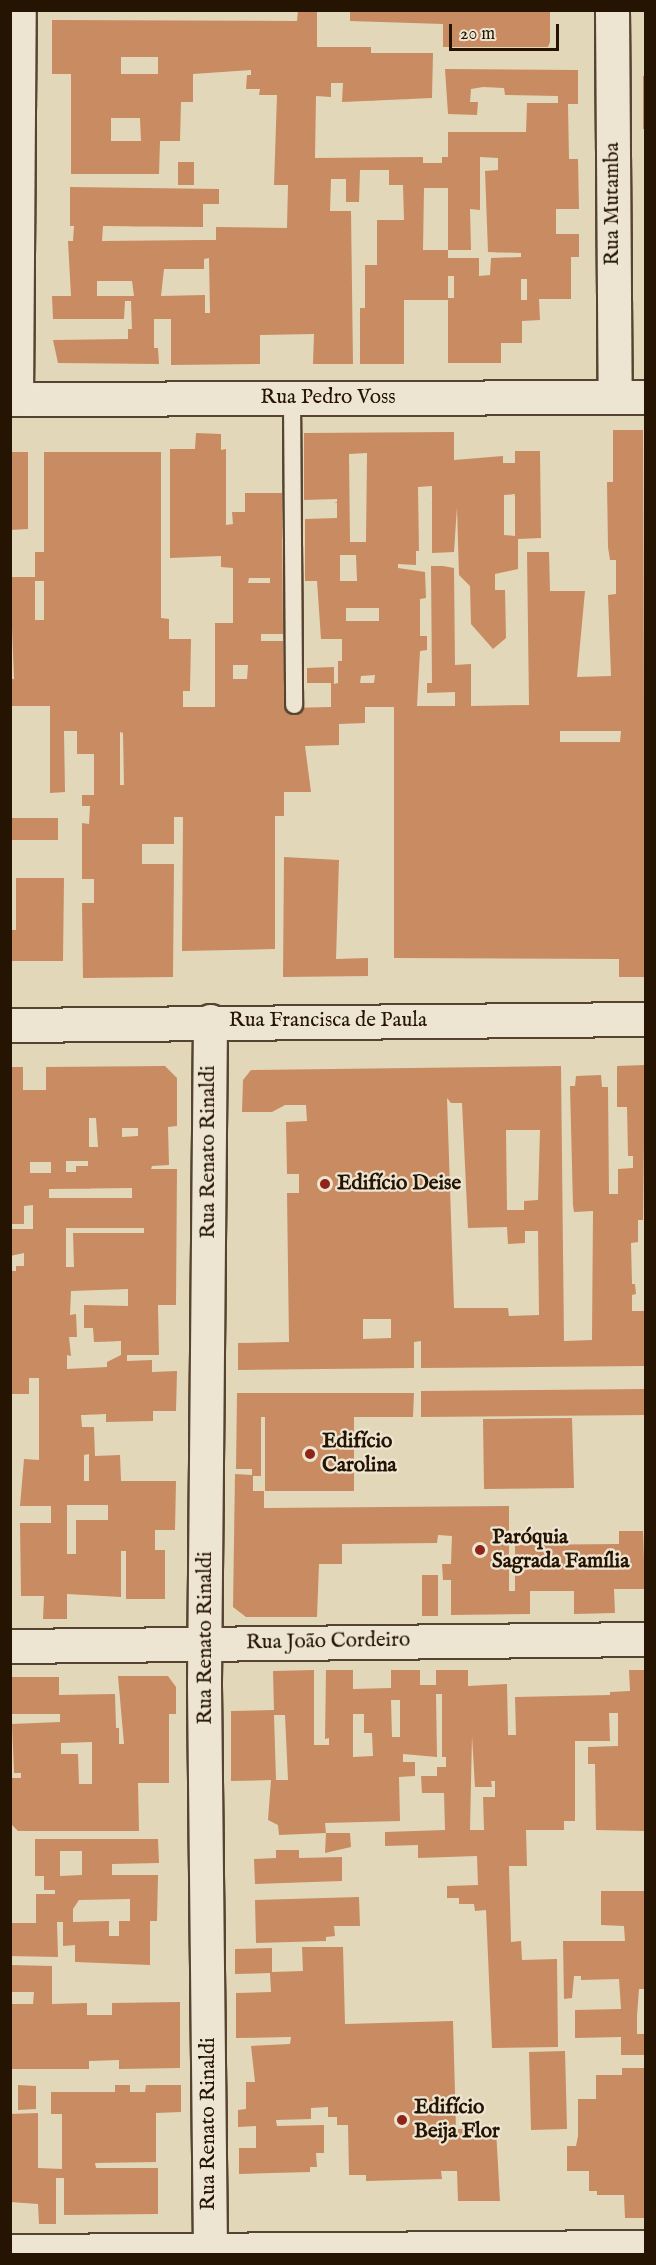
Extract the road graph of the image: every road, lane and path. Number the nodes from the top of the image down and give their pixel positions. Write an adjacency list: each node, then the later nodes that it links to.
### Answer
1 (19, 10): 5 (street)
2 (612, 10): 3 (street, Rua Mutamba)
3 (630, 397): 4 (street, Rua Pedro Voss)
4 (292, 398): 5 (street, Rua Pedro Voss); 6 (lane)
5 (13, 399)
6 (294, 705)
7 (645, 1019): 8 (street, Rua Francisca de Paula)
8 (210, 1021): 9 (street, Rua Francisca de Paula); 11 (street, Rua Renato Rinaldi)
9 (10, 1025)
10 (645, 1639): 11 (street, Rua João Cordeiro)
11 (205, 1643): 12 (street, Rua João Cordeiro); 16 (street, Rua Renato Rinaldi)
12 (10, 1646)
13 (645, 2247): 15 (street)
14 (10, 2251): 16 (street)
15 (526, 2251): 16 (street)
16 (210, 2252)

